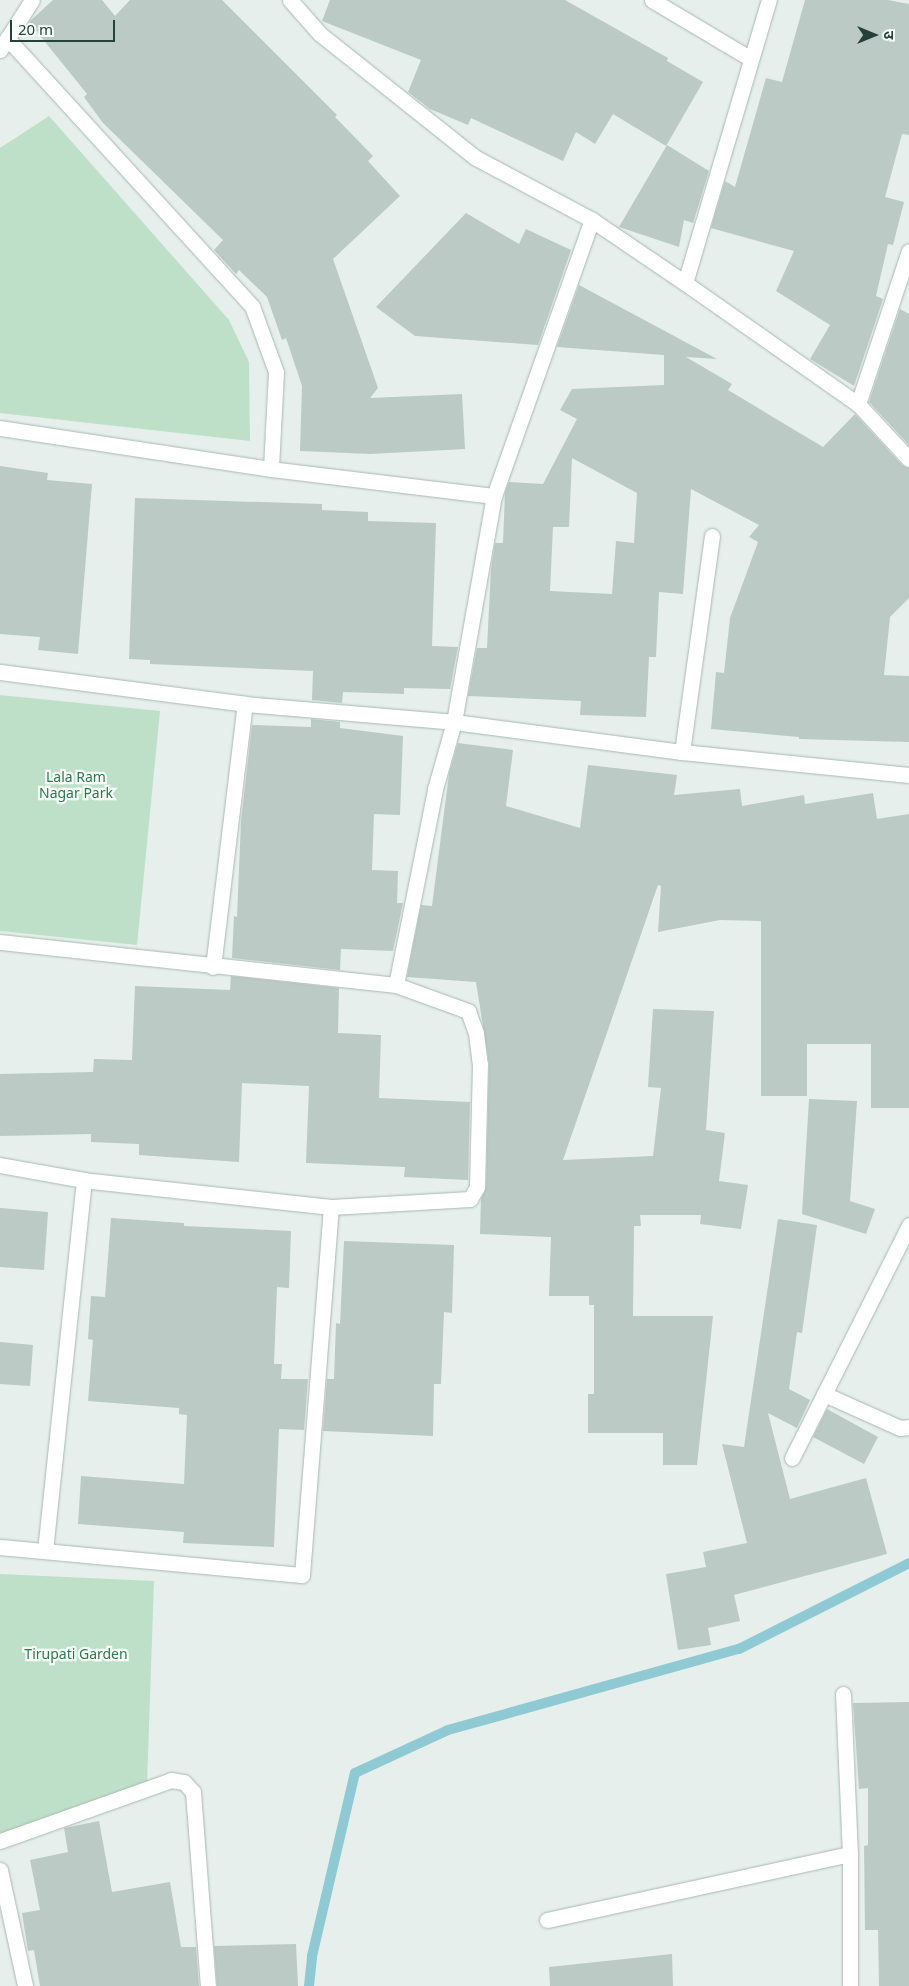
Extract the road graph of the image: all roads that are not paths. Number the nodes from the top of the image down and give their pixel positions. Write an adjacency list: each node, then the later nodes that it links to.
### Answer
1 (32, 0): 5 (street)
2 (290, 0): 7 (street)
3 (652, 0): 6 (street)
4 (768, 0): 6 (street)
5 (4, 44): 13 (street)
6 (751, 59): 9 (street)
7 (592, 220): 9 (street); 14 (street)
8 (909, 251): 10 (street)
9 (685, 283): 10 (street)
10 (858, 404): 12 (street)
11 (0, 428): 13 (street)
12 (909, 459)
13 (271, 469): 14 (street)
14 (494, 496): 18 (street)
15 (712, 536): 19 (street)
16 (0, 672): 17 (street)
17 (245, 704): 18 (street); 22 (street)
18 (454, 722): 19 (street); 23 (street)
19 (682, 752): 20 (street)
20 (909, 775)
21 (0, 942): 22 (street)
22 (213, 967): 23 (street)
23 (396, 985): 26 (street)
24 (0, 1165): 25 (street)
25 (84, 1180): 26 (street); 32 (street)
26 (331, 1207): 32 (street)
27 (909, 1225): 28 (street)
28 (824, 1394): 29 (street); 30 (street)
29 (909, 1427)
30 (792, 1458)
31 (0, 1547): 32 (street)
32 (45, 1551)
33 (843, 1694): 35 (street)
34 (0, 1841): 39 (street)
35 (850, 1854): 37 (street); 40 (street)
36 (0, 1870): 38 (street)
37 (547, 1920)
38 (25, 1986)
39 (208, 1986)
40 (850, 1986)

